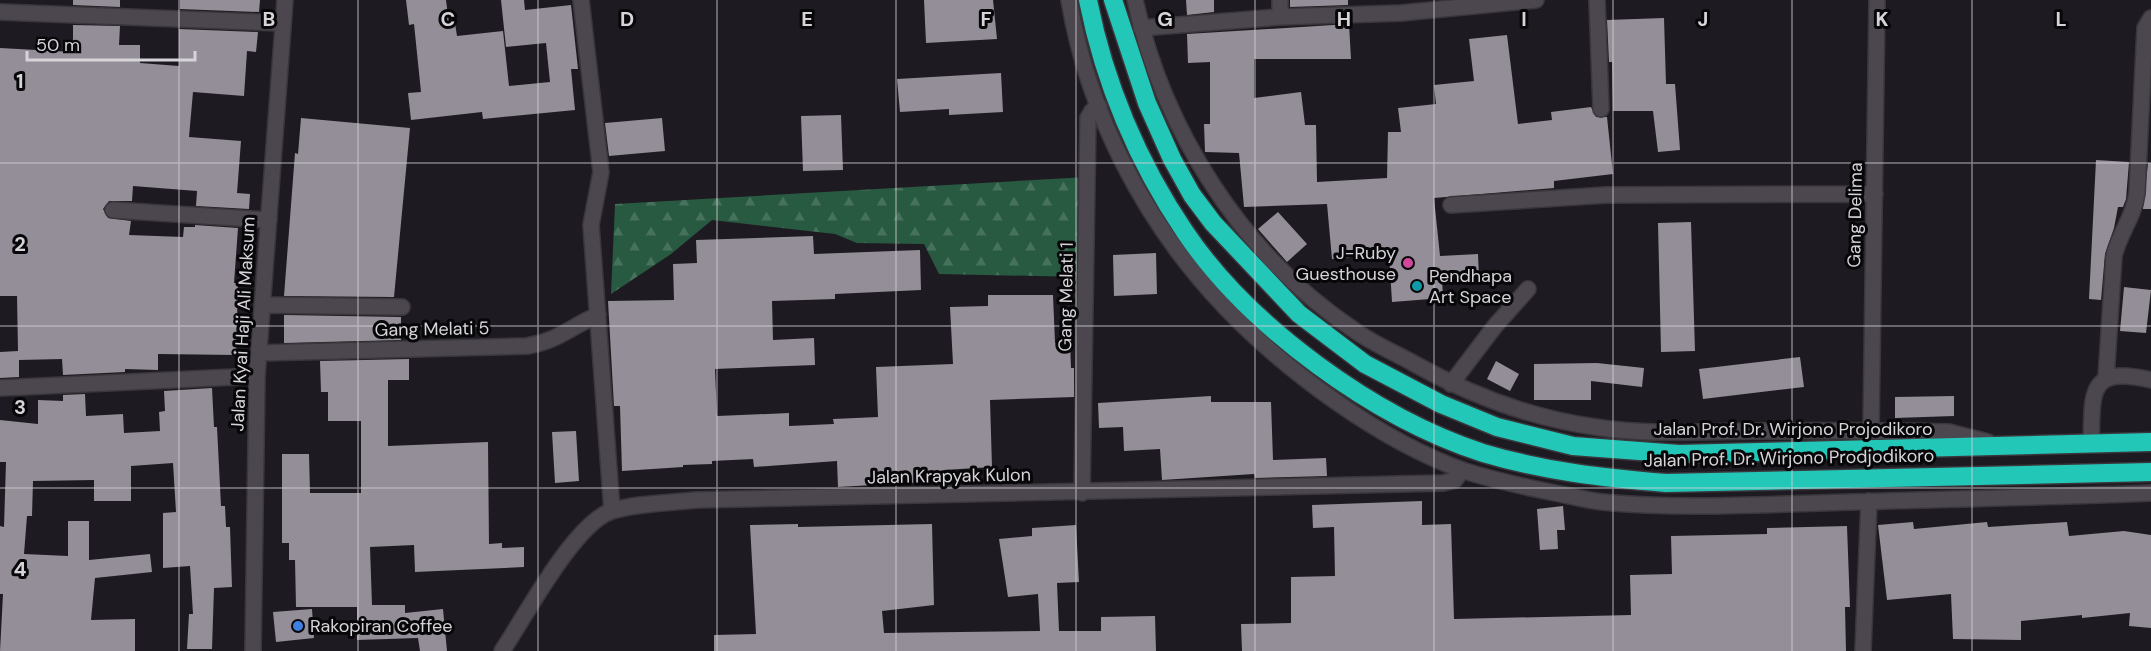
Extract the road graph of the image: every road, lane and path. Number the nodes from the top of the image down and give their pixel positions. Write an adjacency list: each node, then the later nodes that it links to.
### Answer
1 (285, 0): 14 (street, Jalan Kyai Haji Ali Maksum)
2 (581, 0): 25 (street)
3 (1069, 0): 16 (street)
4 (1088, 0): 37 (highway, Jalan Prof. Dr. Wirjono Prodjodikoro)
5 (1113, 0): 35 (highway, Jalan Prof. Dr. Wirjono Projodikoro)
6 (1136, 0): 15 (street)
7 (1280, 0): 12 (street)
8 (1536, 0): 12 (street)
9 (1597, 0): 17 (street)
10 (1878, 0): 18 (street, Gang Delima)
11 (0, 12): 14 (street)
12 (1280, 17): 15 (street)
13 (2151, 18): 28 (street)
14 (282, 23): 21 (street, Jalan Kyai Haji Ali Maksum)
15 (1141, 28): 30 (street)
16 (1099, 106): 36 (street); 38 (street, Gang Melati 1)
17 (1601, 109)
18 (1875, 194): 19 (street); 32 (street, Gang Delima)
19 (1451, 205)
20 (113, 210): 21 (street)
21 (268, 220): 23 (street, Jalan Kyai Haji Ali Maksum)
22 (1528, 289): 30 (street)
23 (262, 304): 24 (street); 26 (street, Jalan Kyai Haji Ali Maksum)
24 (402, 307)
25 (598, 315): 26 (street, Gang Melati 5); 41 (street)
26 (259, 353): 27 (street, Jalan Kyai Haji Ali Maksum)
27 (257, 376): 31 (street); 42 (street, Jalan Kyai Haji Ali Maksum)
28 (2106, 378): 29 (street); 34 (street)
29 (2151, 380)
30 (1451, 384): 32 (street)
31 (0, 388)
32 (1870, 430): 35 (street)
33 (2151, 442): 34 (highway, Jalan Prof. Dr. Wirjono Projodikoro)
34 (2091, 444): 35 (highway, Jalan Prof. Dr. Wirjono Projodikoro)
35 (2004, 447)
36 (1462, 470): 38 (street, Jalan Krapyak Kulon); 40 (street)
37 (2151, 472)
38 (1082, 493): 41 (street, Jalan Krapyak Kulon)
39 (2151, 493): 40 (street)
40 (1869, 501): 44 (street)
41 (612, 511): 43 (street, Jalan Krapyak Kulon)
42 (253, 651)
43 (502, 651)
44 (1863, 651)

